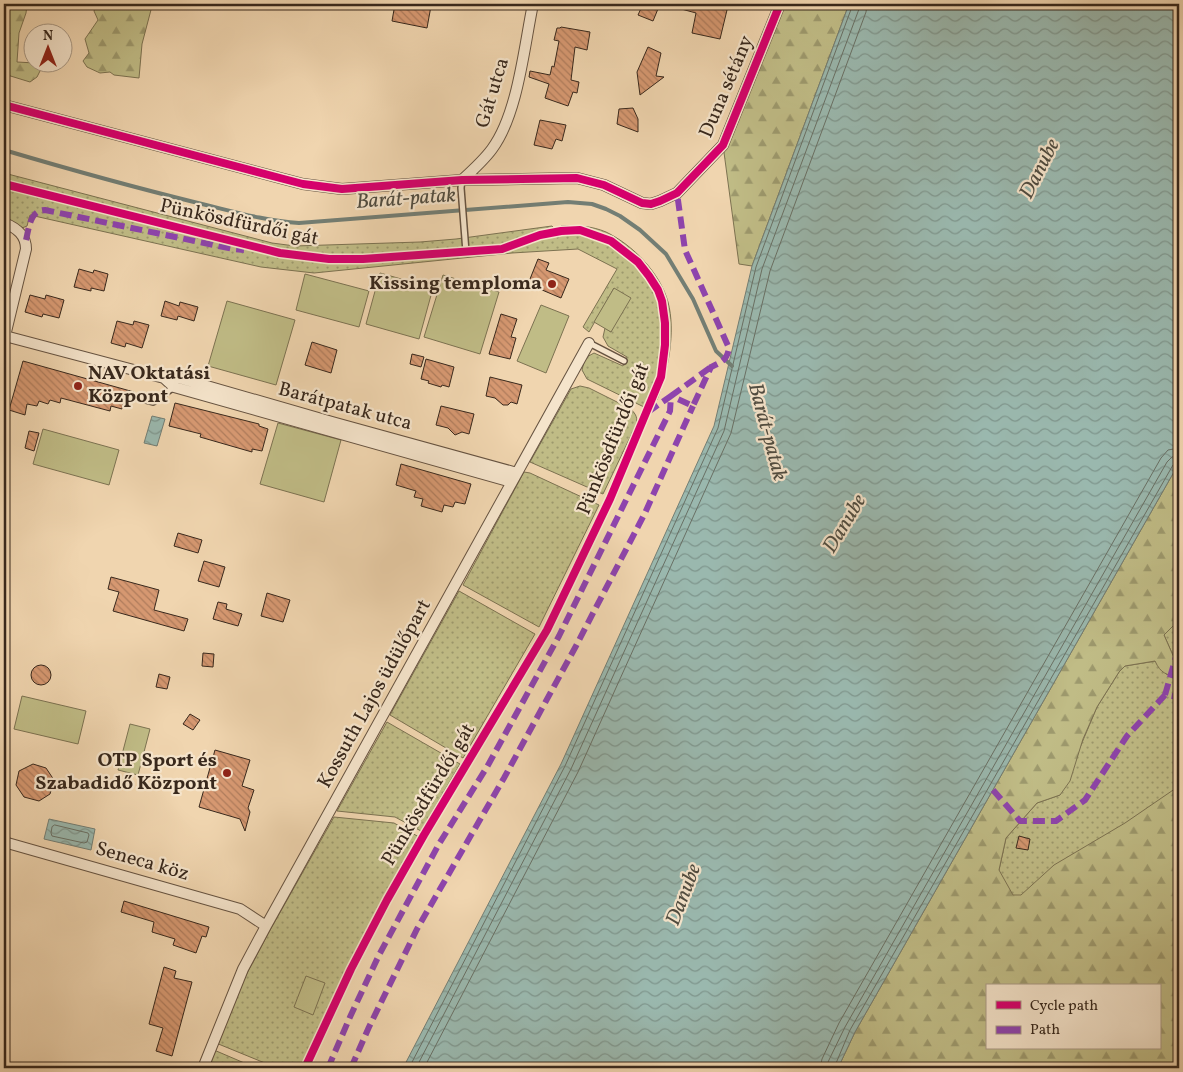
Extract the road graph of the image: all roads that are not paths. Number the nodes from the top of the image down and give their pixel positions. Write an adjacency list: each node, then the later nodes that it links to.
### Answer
1 (533, 4): 4 (street, Gát utca)
2 (780, 4): 4 (street, Duna sétány)
3 (4, 105): 4 (street)
4 (462, 180): 6 (lane)
5 (4, 223): 7 (street)
6 (466, 252)
7 (4, 339): 10 (street, Barátpatak utca)
8 (589, 343): 9 (lane); 14 (street, Kossuth Lajos üdülőpart)
9 (624, 361)
10 (164, 378): 11 (street, Barátpatak utca); 13 (street, Barátpatak utca)
11 (174, 387): 12 (lane); 13 (street, Barátpatak utca)
12 (134, 397)
13 (430, 454): 14 (street, Barátpatak utca)
14 (515, 478): 16 (street, Kossuth Lajos üdülőpart)
15 (4, 842): 16 (street, Seneca köz)
16 (266, 926): 17 (street, Kossuth Lajos üdülőpart)
17 (202, 1068)

